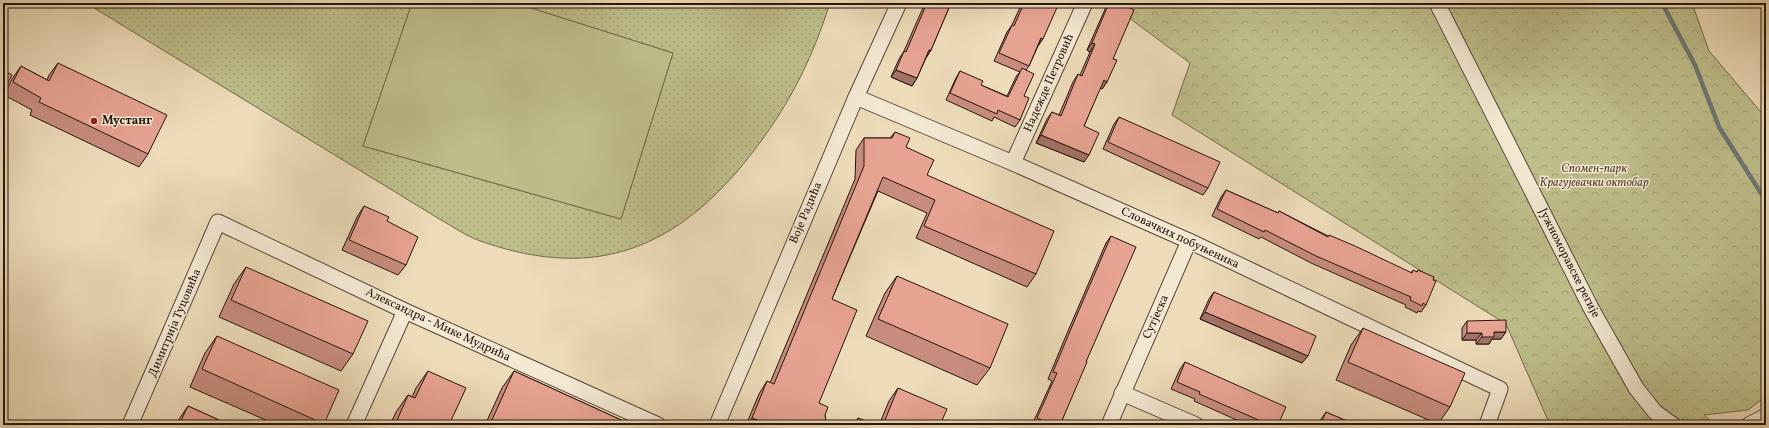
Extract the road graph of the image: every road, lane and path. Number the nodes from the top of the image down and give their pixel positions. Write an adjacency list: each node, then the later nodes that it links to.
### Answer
1 (899, 3): 4 (street, Воје Радића)
2 (1085, 3): 5 (street, Надежде Петровић)
3 (1438, 3): 18 (street, Јужноморавске регије)
4 (856, 97): 5 (street, Словачких побуњеника); 14 (street, Воје Радића)
5 (1013, 163): 7 (street, Словачких побуњеника)
6 (218, 222): 8 (street, Александра - Мике Мудрића); 11 (street, Димитрија Туцовића)
7 (1189, 241): 9 (street, Сутјеска); 17 (street, Словачких побуњеника)
8 (405, 311): 12 (street); 13 (street, Александра - Мике Мудрића)
9 (1122, 393): 15 (street, Сутјеска); 16 (street)
10 (1766, 416): 19 (street)
11 (130, 425)
12 (354, 425)
13 (658, 425)
14 (717, 425)
15 (1109, 425)
16 (1196, 425)
17 (1487, 425)
18 (1673, 425)
19 (1749, 425)

